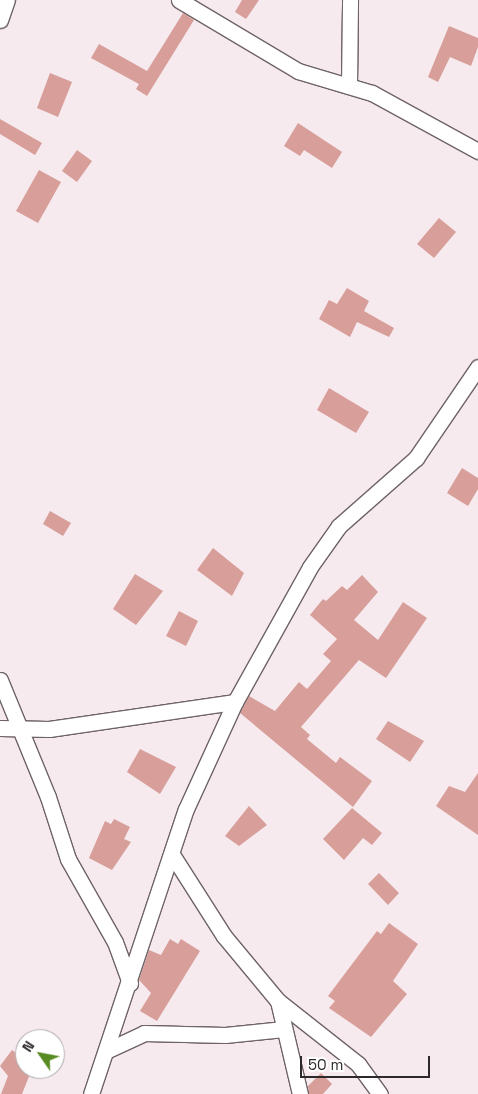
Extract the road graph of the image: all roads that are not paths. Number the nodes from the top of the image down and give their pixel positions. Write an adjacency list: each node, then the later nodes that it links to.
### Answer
1 (7, 0): 4 (street)
2 (180, 0): 5 (street)
3 (350, 0): 5 (street)
4 (0, 20)
5 (349, 86): 6 (street)
6 (478, 151)
7 (478, 367): 9 (street)
8 (0, 680): 11 (street)
9 (235, 702): 11 (street); 12 (street)
10 (0, 728): 11 (street)
11 (19, 730): 13 (street)
12 (173, 856): 13 (street); 14 (street)
13 (130, 983): 16 (street)
14 (278, 1000): 15 (street); 19 (street)
15 (284, 1029): 16 (street); 18 (street)
16 (108, 1050): 17 (street)
17 (91, 1094)
18 (300, 1094)
19 (380, 1094)

